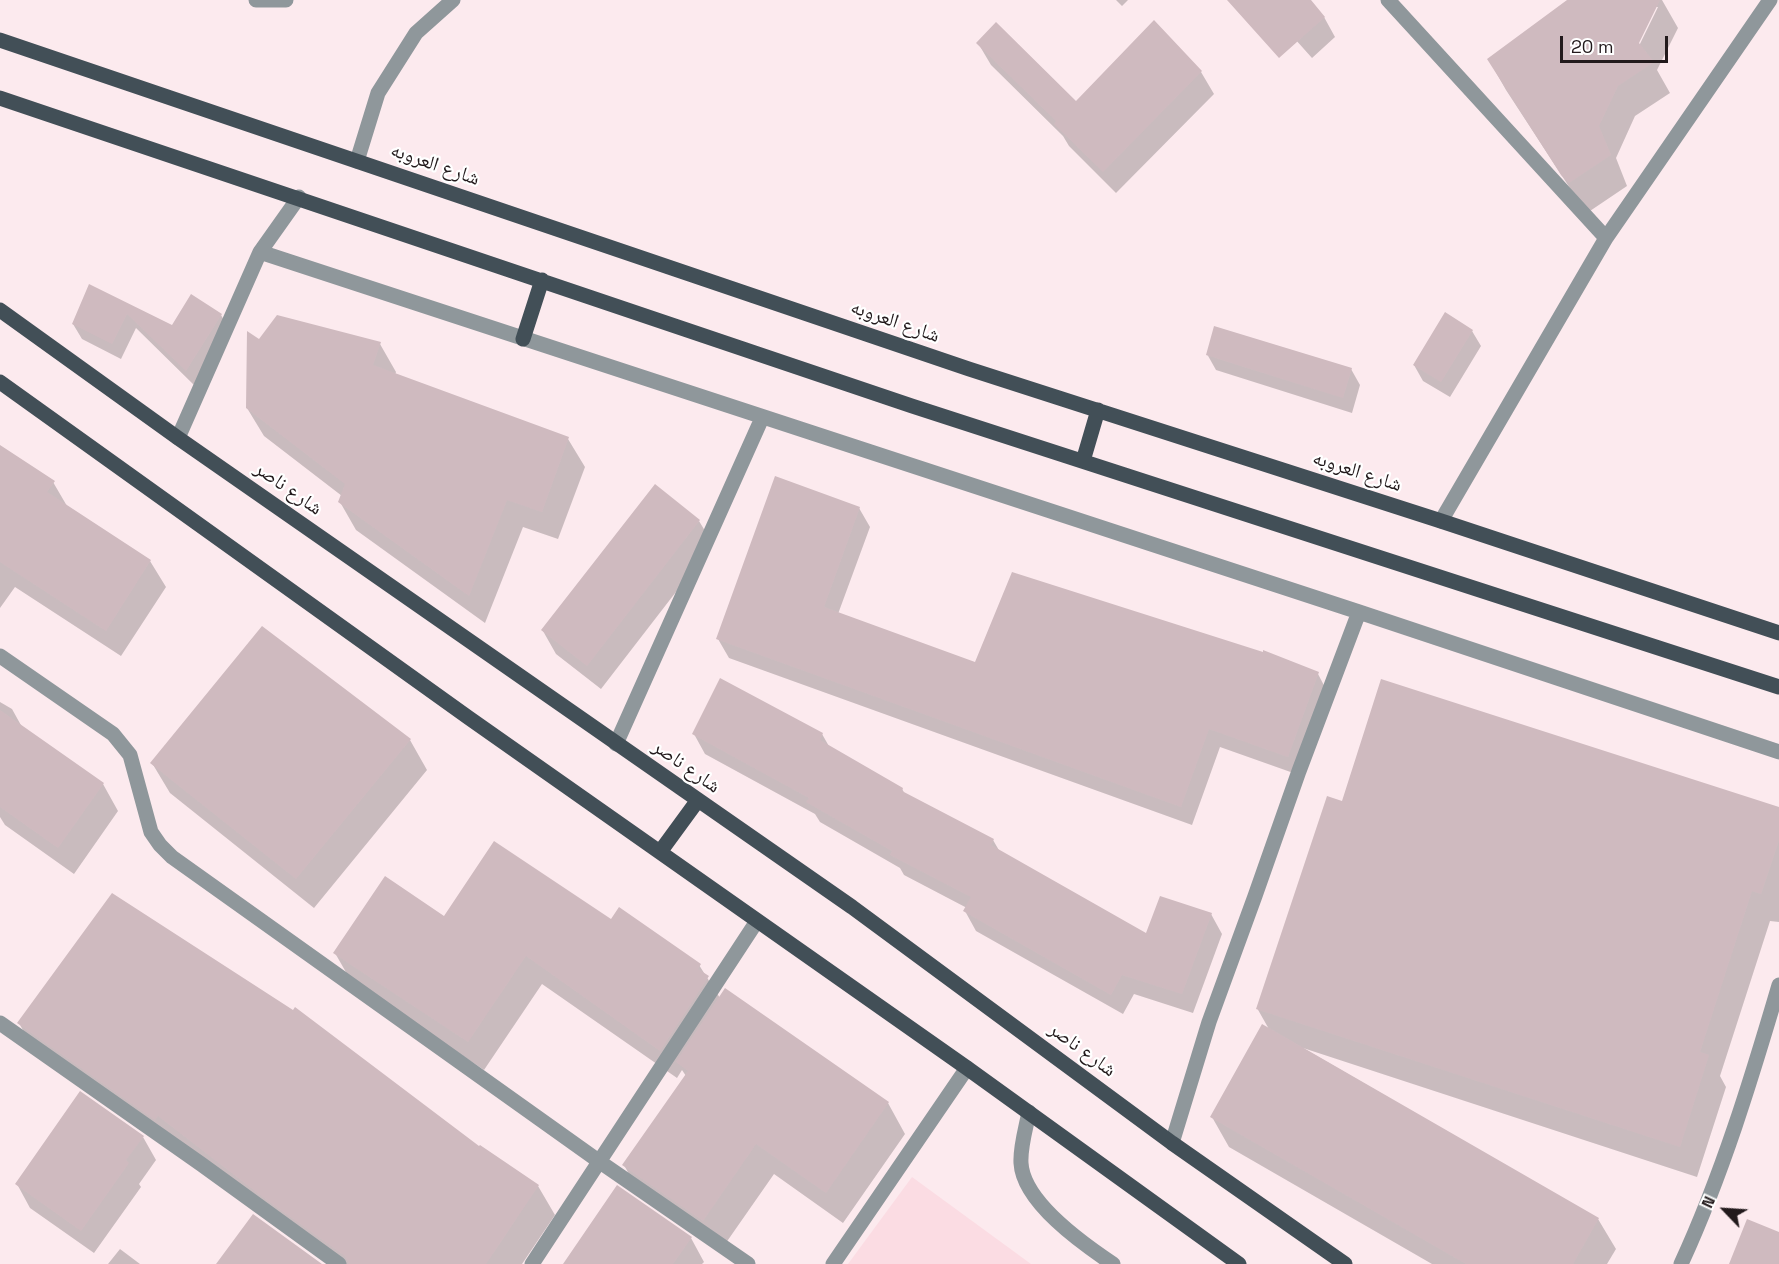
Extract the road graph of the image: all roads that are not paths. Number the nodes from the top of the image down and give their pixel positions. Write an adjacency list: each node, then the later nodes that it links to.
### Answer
1 (256, 0): 2 (street)
2 (286, 0)
3 (453, 0): 8 (street)
4 (1388, 0): 10 (street)
5 (1770, 0): 10 (street)
6 (0, 40): 8 (main road, شارع العروبه)
7 (0, 98): 9 (main road)
8 (357, 161): 16 (main road, شارع العروبه)
9 (299, 197): 11 (street); 12 (main road)
10 (1606, 238): 20 (street)
11 (260, 252): 14 (street); 18 (street)
12 (542, 280): 14 (main road); 19 (main road)
13 (0, 310): 18 (main road, شارع ناصر)
14 (523, 339): 17 (street)
15 (0, 382): 28 (main road)
16 (1098, 411): 19 (main road); 20 (main road, شارع العروبه)
17 (762, 418): 21 (street); 25 (street)
18 (178, 438): 25 (main road, شارع ناصر)
19 (1083, 461): 24 (main road)
20 (1441, 521): 22 (main road, شارع العروبه)
21 (1359, 612): 26 (street); 34 (street)
22 (1779, 633)
23 (0, 656): 35 (street)
24 (1779, 687)
25 (616, 744): 27 (main road, شارع ناصر)
26 (1779, 752)
27 (698, 800): 28 (main road); 34 (main road, شارع ناصر)
28 (660, 852): 29 (main road)
29 (758, 921): 32 (main road); 35 (street)
30 (1779, 985): 43 (street)
31 (0, 1023): 36 (street)
32 (967, 1068): 33 (main road); 39 (street)
33 (1029, 1112): 40 (street); 41 (main road)
34 (1172, 1143): 42 (main road, شارع ناصر)
35 (600, 1162): 37 (street); 38 (street)
36 (339, 1264)
37 (532, 1264)
38 (748, 1264)
39 (833, 1264)
40 (1113, 1264)
41 (1239, 1264)
42 (1345, 1264)
43 (1681, 1264)

